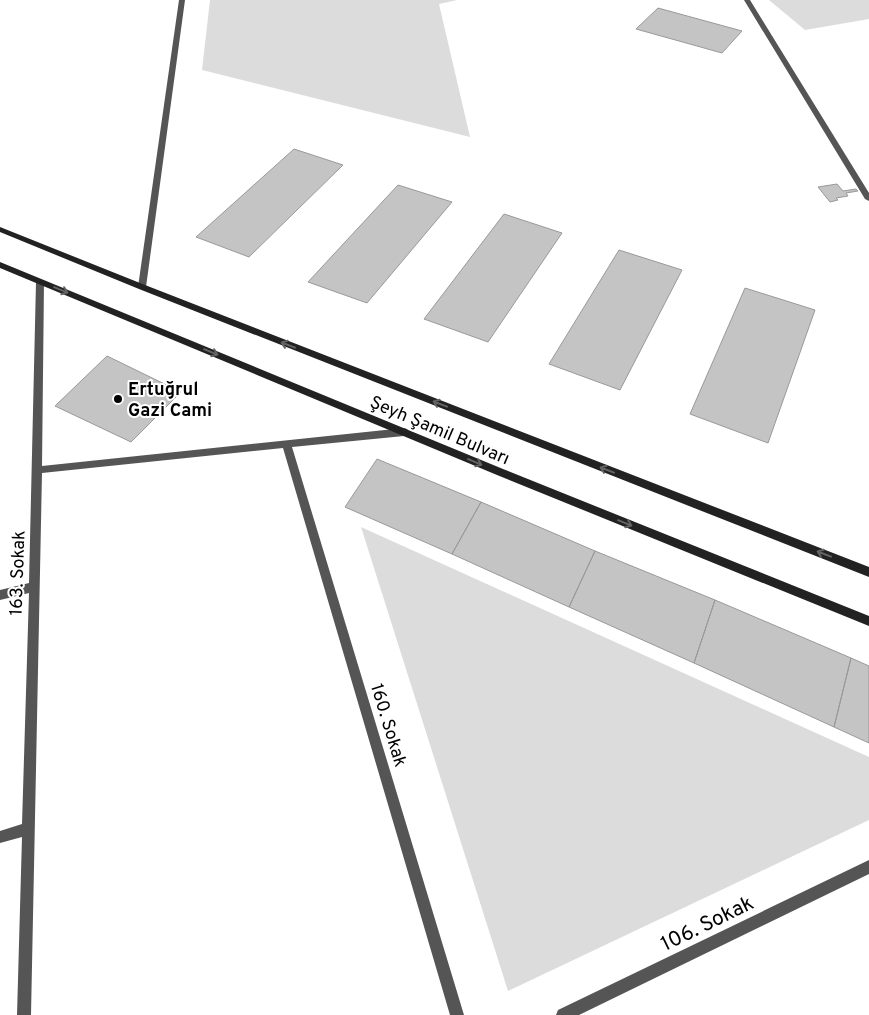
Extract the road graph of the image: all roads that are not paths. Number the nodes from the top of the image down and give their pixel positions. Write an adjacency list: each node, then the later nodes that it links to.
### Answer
1 (182, 0): 7 (street)
2 (747, 0): 3 (street)
3 (869, 199)
4 (0, 229): 7 (main road, Şeyh Şamil Bulvarı)
5 (0, 265): 6 (main road, Şeyh Şamil Bulvarı)
6 (40, 282): 8 (main road, Şeyh Şamil Bulvarı, one-way to 8); 10 (street, 163. Sokak)
7 (142, 287): 11 (main road, Şeyh Şamil Bulvarı, one-way to 7)
8 (404, 432): 9 (street); 14 (main road, Şeyh Şamil Bulvarı, one-way to 14)
9 (287, 445): 10 (street); 19 (street, 160. Sokak)
10 (38, 470): 12 (street, 163. Sokak)
11 (869, 572)
12 (33, 587): 13 (street); 15 (street, 163. Sokak)
13 (0, 595)
14 (869, 621)
15 (28, 829): 16 (street); 18 (street, 163. Sokak)
16 (0, 837)
17 (869, 867): 20 (street, 106. Sokak)
18 (24, 1015)
19 (457, 1015)
20 (563, 1015)

